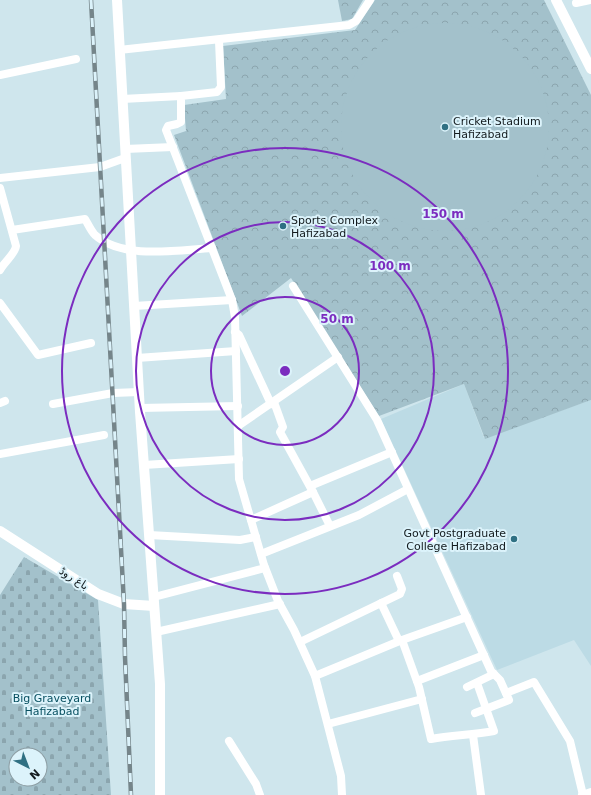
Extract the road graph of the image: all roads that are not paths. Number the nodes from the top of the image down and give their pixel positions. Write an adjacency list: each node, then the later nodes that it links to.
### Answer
1 (117, 0): 7 (street)
2 (370, 0): 6 (street)
3 (556, 0): 9 (street)
4 (590, 0): 5 (street)
5 (576, 2)
6 (219, 41): 7 (street); 11 (street)
7 (119, 50): 12 (street)
8 (76, 59): 10 (street)
9 (591, 69)
10 (0, 75)
11 (181, 96): 12 (street); 13 (street)
12 (122, 99): 14 (street)
13 (173, 146): 14 (street); 19 (street)
14 (125, 153): 15 (street); 20 (street)
15 (0, 178)
16 (0, 188): 17 (street)
17 (3, 208): 18 (street)
18 (12, 230): 20 (street); 21 (street)
19 (212, 248): 20 (street); 24 (street)
20 (131, 249): 26 (street)
21 (3, 261): 22 (street)
22 (0, 270)
23 (293, 286): 30 (street)
24 (232, 300): 26 (street); 27 (street)
25 (0, 303): 28 (street)
26 (134, 306): 31 (street)
27 (235, 332): 29 (street); 33 (street)
28 (90, 343)
29 (236, 351): 31 (street); 35 (street)
30 (338, 357): 33 (street); 39 (street)
31 (137, 358): 32 (street)
32 (139, 392): 34 (street); 36 (street)
33 (272, 403): 37 (street); 43 (street)
34 (52, 404)
35 (238, 406): 36 (street); 37 (street)
36 (140, 408): 42 (street)
37 (238, 426): 41 (street)
38 (104, 435): 40 (street)
39 (392, 452): 43 (street); 44 (street)
40 (0, 454)
41 (239, 459): 42 (street); 45 (street)
42 (144, 465): 48 (street)
43 (312, 489): 45 (street); 46 (street)
44 (408, 489): 46 (street); 56 (street)
45 (251, 520): 49 (street)
46 (330, 526): 50 (street)
47 (0, 531): 53 (street, باغ روڈ)
48 (149, 535): 49 (street); 53 (street)
49 (256, 537): 50 (street)
50 (260, 554): 51 (street)
51 (265, 568): 53 (street); 55 (street)
52 (397, 576): 54 (street)
53 (154, 602): 57 (street)
54 (381, 603): 58 (street); 59 (street)
55 (280, 604): 57 (street); 59 (street)
56 (467, 617): 58 (street); 60 (street)
57 (156, 632): 74 (street)
58 (401, 640): 62 (street); 63 (street)
59 (300, 642): 62 (street)
60 (484, 655): 61 (street); 63 (street)
61 (494, 674): 64 (street); 66 (street)
62 (315, 676): 70 (street)
63 (417, 681): 67 (street)
64 (476, 683): 65 (street); 68 (street)
65 (467, 687)
66 (506, 693): 68 (street); 78 (street)
67 (422, 699): 70 (street); 71 (street)
68 (486, 709): 69 (street); 71 (street)
69 (475, 713)
70 (328, 724): 76 (street)
71 (473, 735): 77 (street)
72 (229, 741): 75 (street)
73 (591, 792): 78 (street)
74 (160, 795)
75 (260, 795)
76 (342, 795)
77 (481, 795)
78 (583, 795)

